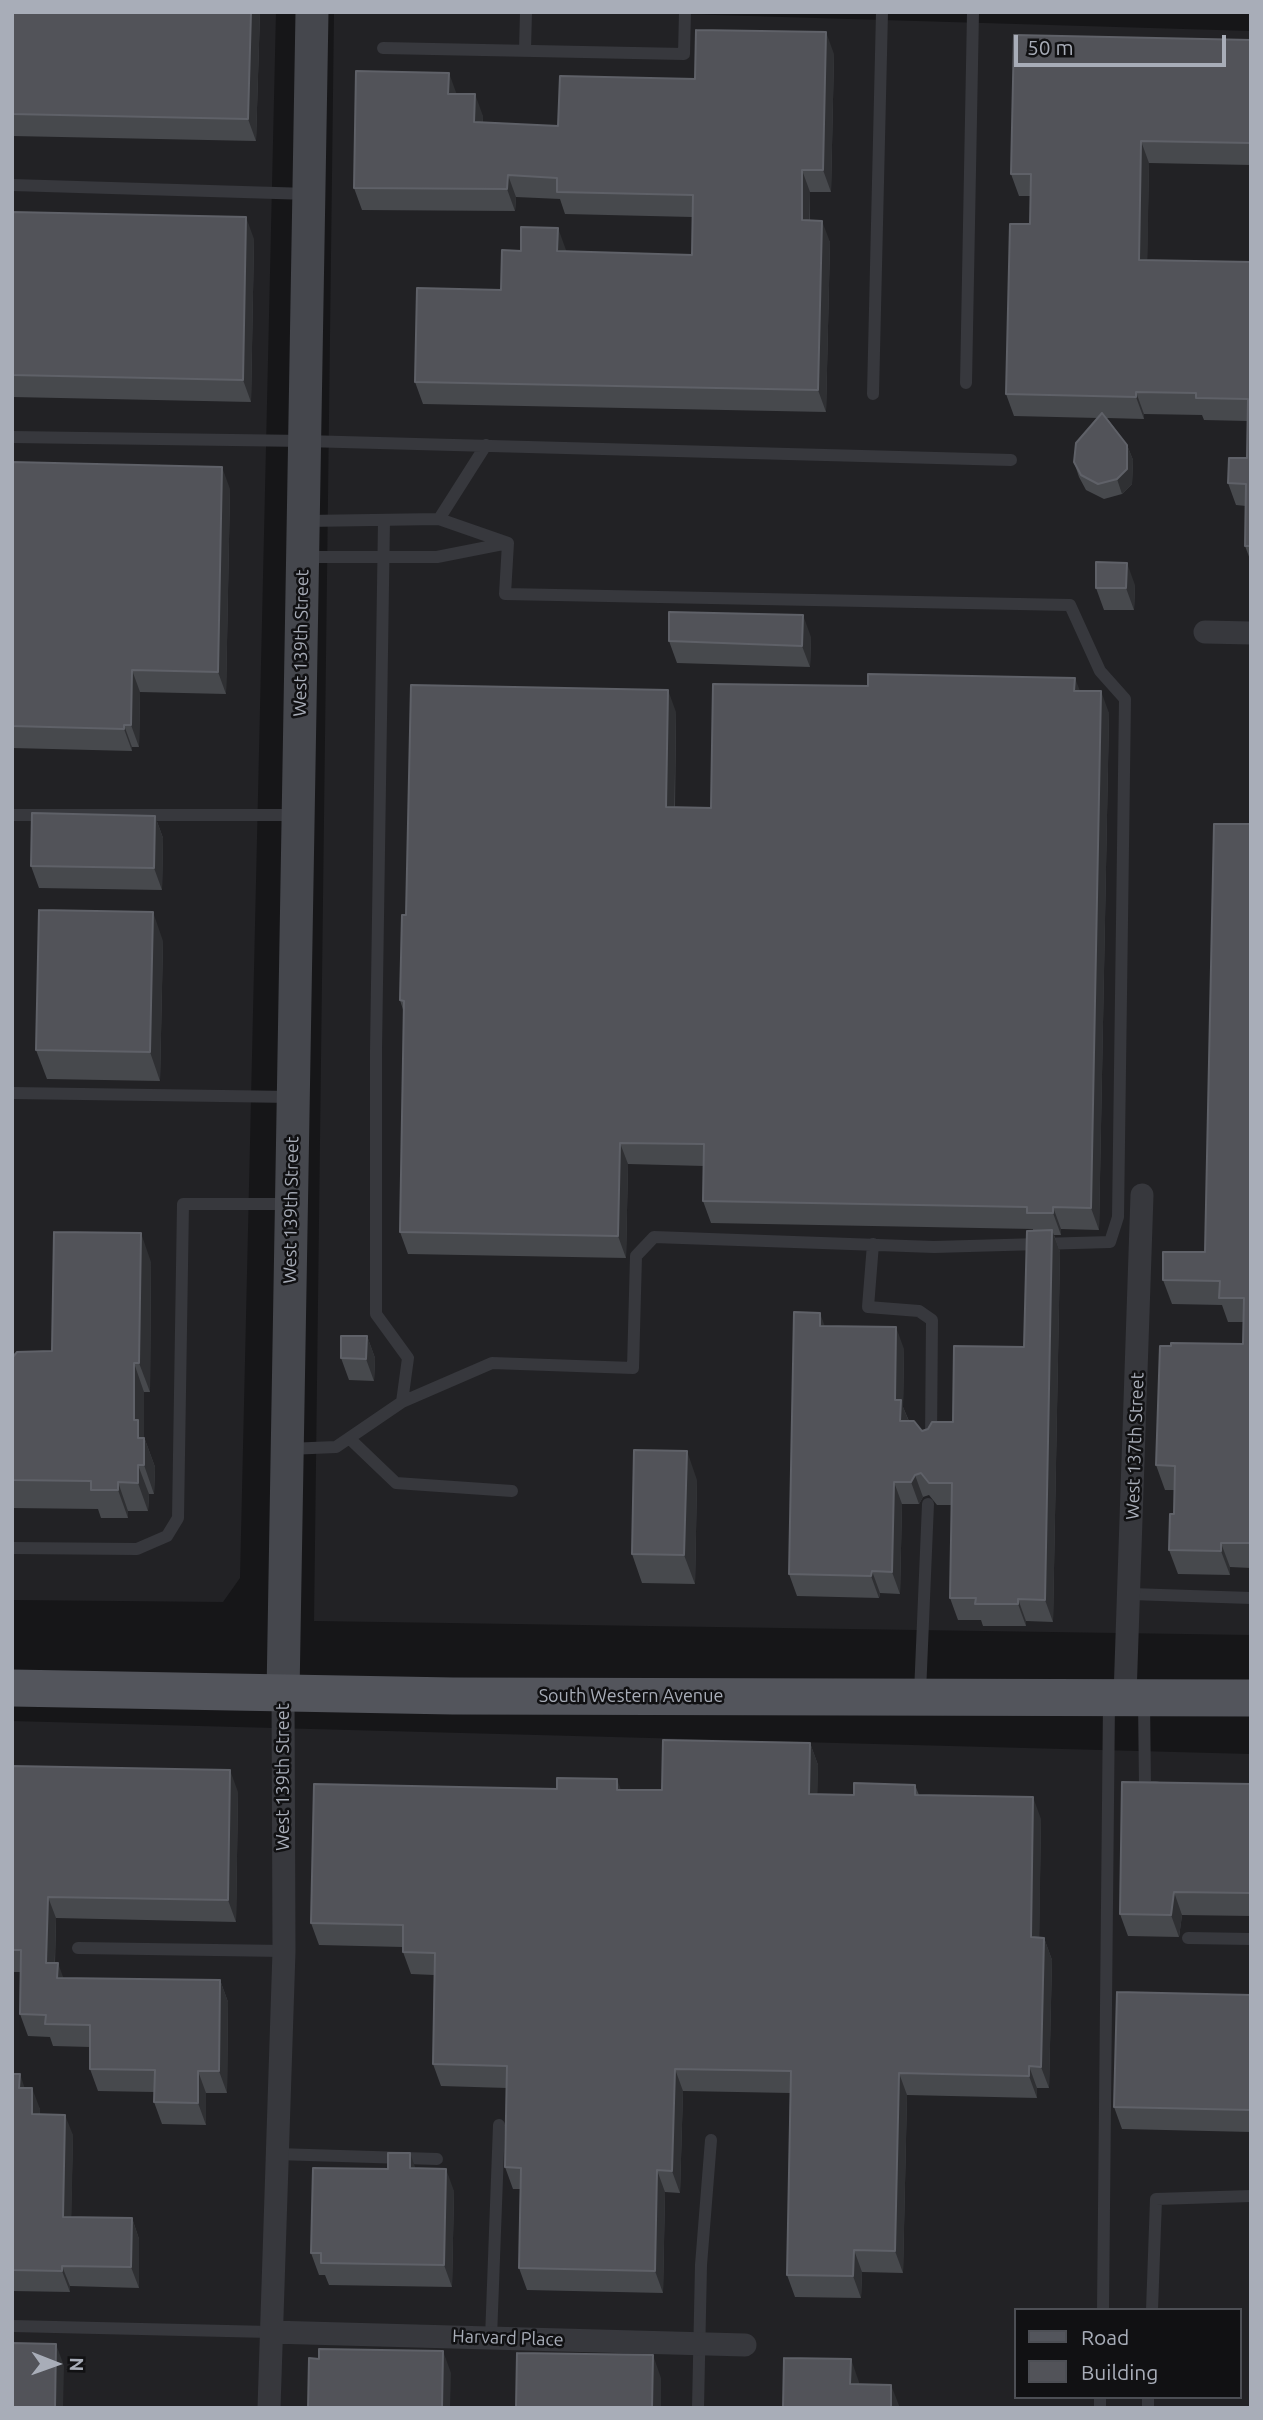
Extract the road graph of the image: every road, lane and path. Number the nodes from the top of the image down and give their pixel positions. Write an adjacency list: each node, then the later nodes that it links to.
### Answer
1 (312, 12): 9 (street, West 139th Street)
2 (526, 12): 7 (lane)
3 (685, 12): 7 (lane)
4 (882, 12): 11 (lane)
5 (973, 12): 10 (lane)
6 (383, 48): 7 (lane)
7 (525, 50)
8 (12, 185): 9 (lane)
9 (309, 194): 13 (street, West 139th Street)
10 (966, 383)
11 (873, 394)
12 (12, 438): 13 (lane)
13 (305, 441): 14 (lane); 18 (street, West 139th Street)
14 (486, 445): 15 (lane); 16 (lane)
15 (1011, 460)
16 (439, 519): 17 (lane); 19 (lane)
17 (384, 520): 18 (lane); 21 (lane)
18 (303, 521): 20 (street, West 139th Street)
19 (508, 543): 21 (lane); 30 (lane)
20 (303, 557): 21 (lane); 25 (street, West 139th Street)
21 (384, 557): 31 (lane)
22 (1205, 632): 23 (street)
23 (1251, 633)
24 (12, 815): 25 (lane)
25 (298, 815): 27 (street, West 139th Street)
26 (12, 1093): 27 (lane)
27 (293, 1097): 29 (street, West 139th Street)
28 (1142, 1195): 38 (street, West 137th Street)
29 (292, 1204): 34 (street, West 139th Street); 37 (lane)
30 (873, 1244): 31 (lane); 33 (lane)
31 (402, 1402): 32 (lane)
32 (349, 1438): 34 (lane); 35 (lane)
33 (931, 1444)
34 (287, 1449): 41 (street, West 139th Street)
35 (512, 1490)
36 (928, 1504): 42 (lane)
37 (12, 1548)
38 (1131, 1594): 39 (lane); 43 (street, West 137th Street)
39 (1251, 1598)
40 (12, 1688): 41 (main road, South Western Avenue)
41 (283, 1693): 42 (main road, South Western Avenue); 49 (street, West 139th Street)
42 (920, 1696): 43 (main road, South Western Avenue)
43 (1126, 1697): 44 (main road, South Western Avenue); 45 (lane); 55 (lane)
44 (1251, 1698)
45 (1171, 1787)
46 (1188, 1938): 47 (lane)
47 (1251, 1939)
48 (78, 1948): 49 (lane)
49 (284, 1951): 52 (street, West 139th Street)
50 (499, 2125): 59 (lane)
51 (711, 2140): 60 (lane)
52 (277, 2154): 53 (lane); 58 (street, West 139th Street)
53 (437, 2159)
54 (1251, 2196): 56 (lane)
55 (1103, 2308)
56 (1152, 2308)
57 (12, 2326): 58 (lane)
58 (270, 2332): 59 (street, Harvard Place); 62 (street, West 139th Street)
59 (491, 2338): 60 (street, Harvard Place)
60 (698, 2344): 61 (street, Harvard Place); 63 (lane)
61 (745, 2345)
62 (268, 2408)
63 (698, 2408)

